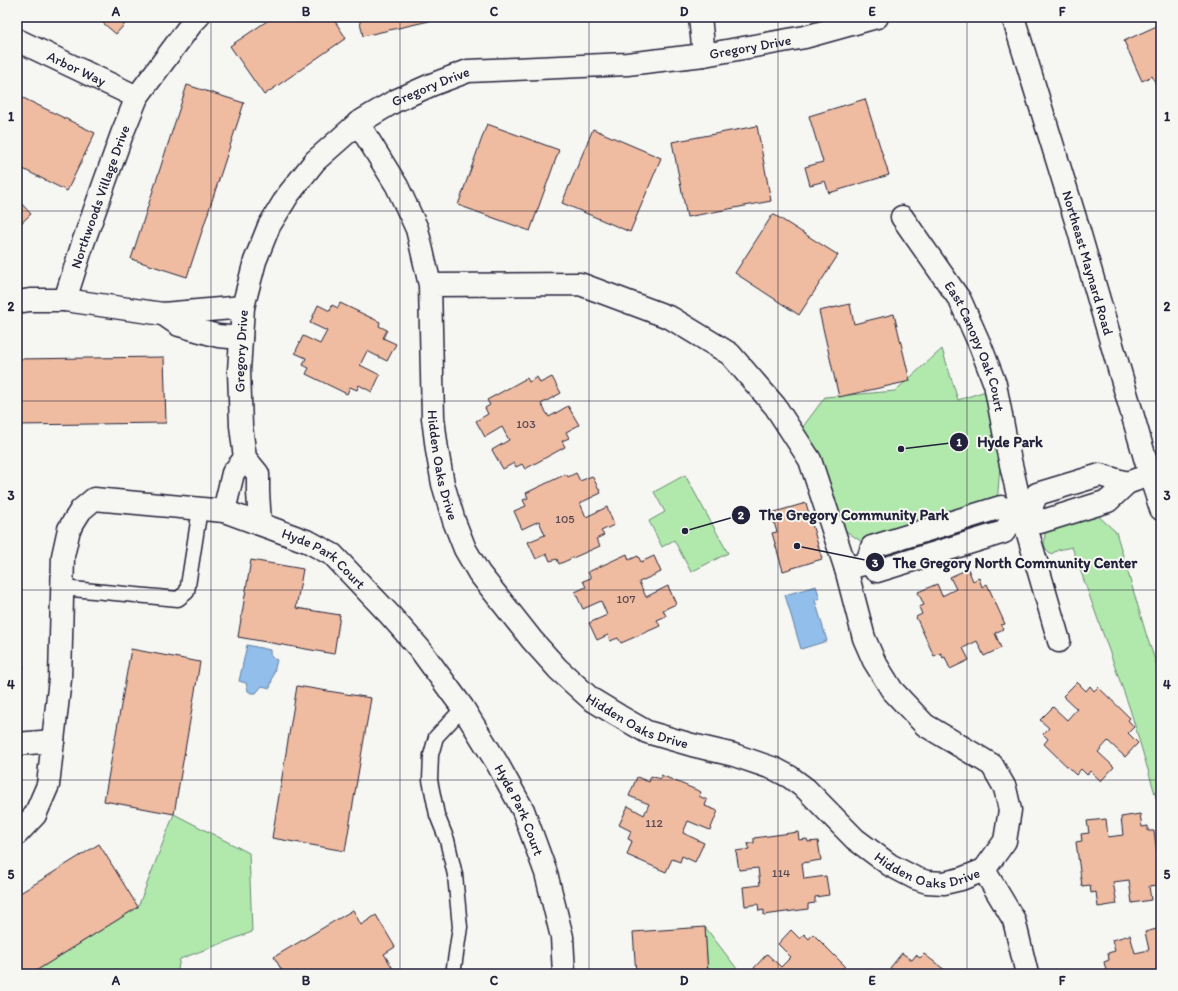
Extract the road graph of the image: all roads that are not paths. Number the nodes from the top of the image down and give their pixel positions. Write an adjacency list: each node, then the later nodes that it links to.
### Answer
1 (198, 17): 7 (street, Northwoods Village Drive)
2 (700, 17): 6 (street)
3 (877, 17): 6 (street, Gregory Drive)
4 (1013, 17): 17 (street, Northeast Maynard Road)
5 (17, 40): 7 (street, Arbor Way)
6 (704, 55): 8 (street, Gregory Drive)
7 (137, 97): 11 (street, Northwoods Village Drive)
8 (358, 123): 10 (street, Hidden Oaks Drive); 13 (street, Gregory Drive)
9 (902, 217): 21 (street, East Canopy Oak Court)
10 (430, 285): 23 (street, Hidden Oaks Drive); 30 (street, Hidden Oaks Drive)
11 (65, 300): 12 (street); 14 (street)
12 (17, 302)
13 (243, 307): 14 (street); 15 (street, Gregory Drive)
14 (163, 314): 15 (street)
15 (241, 338): 16 (street, Gregory Drive)
16 (245, 458): 20 (street); 22 (street)
17 (1150, 475): 19 (street, Northeast Maynard Road); 21 (street)
18 (200, 509): 20 (street, Hyde Park Court); 24 (street, Hyde Park Court); 24 (lane)
19 (1161, 509)
20 (224, 512): 22 (street, Hyde Park Court)
21 (1022, 513): 23 (street); 25 (street, East Canopy Oak Court)
22 (260, 524): 26 (street, Hyde Park Court)
23 (858, 566): 30 (street, Hidden Oaks Drive)
24 (62, 588): 27 (street, Hyde Park Court)
25 (1059, 641)
26 (464, 708): 31 (lane); 32 (street, Hyde Park Court)
27 (53, 742): 28 (street); 29 (street, Hyde Park Court)
28 (17, 744)
29 (17, 834)
30 (984, 870): 33 (street)
31 (453, 974)
32 (564, 974)
33 (1026, 974)

